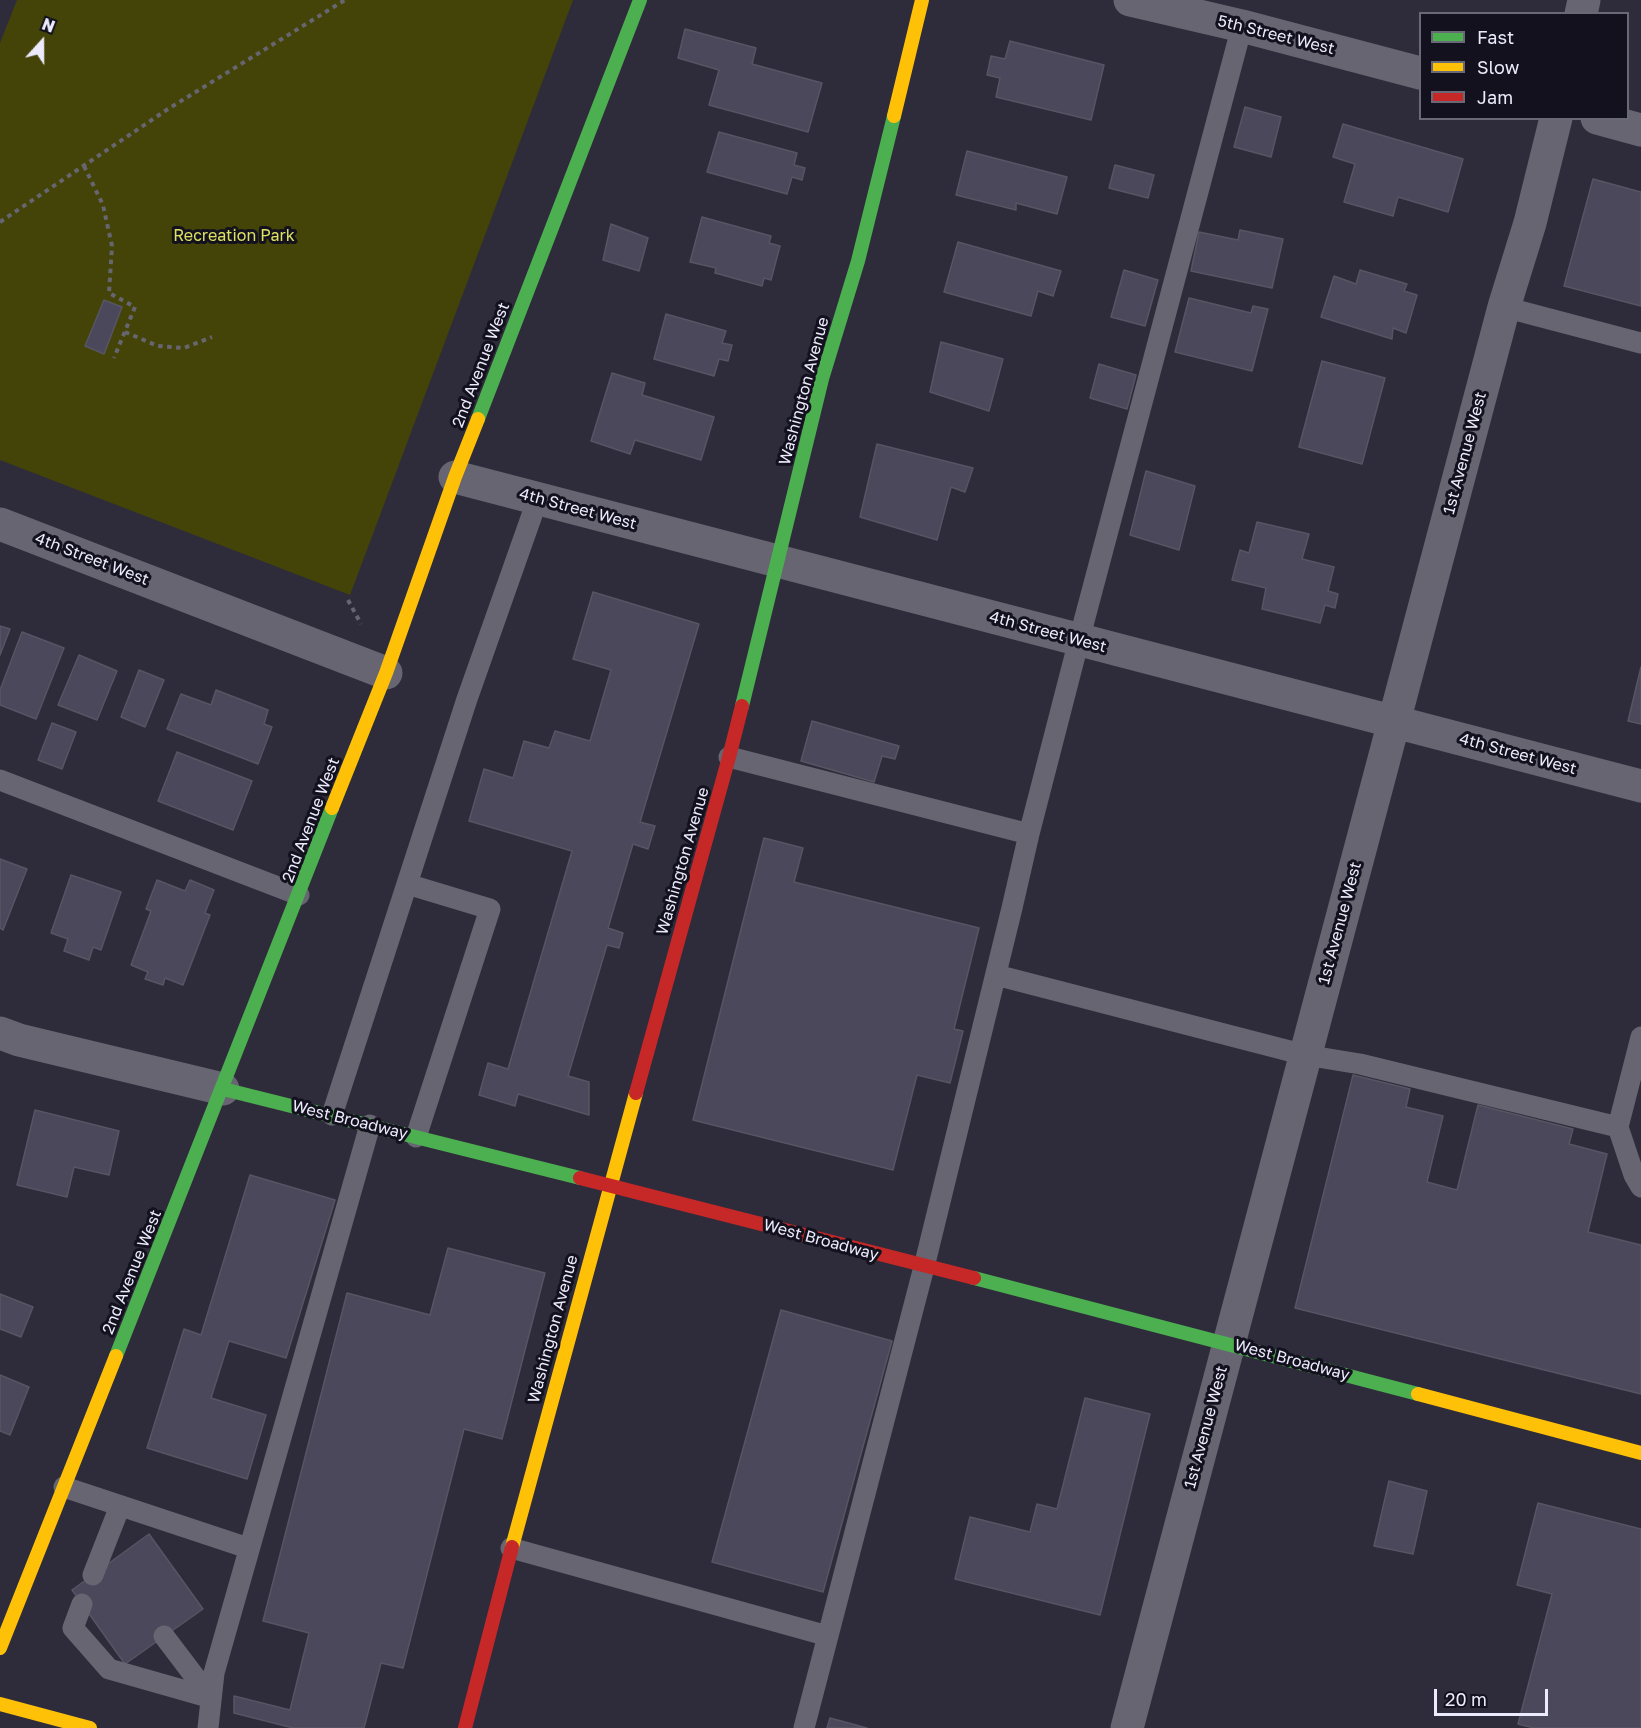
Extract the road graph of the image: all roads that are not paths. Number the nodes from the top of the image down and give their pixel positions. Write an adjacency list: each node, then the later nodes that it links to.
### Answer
1 (640, 0): 11 (main road, 2nd Avenue West)
2 (922, 0): 14 (main road, Washington Avenue)
3 (1130, 0): 4 (street, 5th Street West)
4 (1242, 26): 5 (street, 5th Street West); 15 (lane)
5 (1419, 73)
6 (1556, 120): 9 (street, 1st Avenue West)
7 (1604, 120): 8 (street)
8 (1641, 130)
9 (1504, 307): 10 (lane); 17 (street, 1st Avenue West)
10 (1641, 343)
11 (455, 477): 12 (street, 4th Street West); 16 (main road, 2nd Avenue West)
12 (538, 498): 14 (street, 4th Street West); 22 (lane)
13 (0, 524): 16 (street, 4th Street West)
14 (777, 561): 15 (street, 4th Street West); 18 (main road, Washington Avenue)
15 (1079, 640): 17 (street, 4th Street West); 21 (lane)
16 (386, 673): 23 (main road, 2nd Avenue West)
17 (1394, 722): 20 (street, 4th Street West); 27 (street, 1st Avenue West)
18 (729, 757): 21 (lane); 33 (main road, Washington Avenue)
19 (0, 780): 23 (lane)
20 (1641, 786)
21 (1029, 834): 24 (lane)
22 (407, 884): 29 (lane); 32 (lane)
23 (299, 895): 28 (main road, 2nd Avenue West)
24 (996, 975): 27 (lane); 35 (lane)
25 (0, 1033): 28 (street, West Broadway)
26 (1641, 1036): 31 (lane)
27 (1305, 1055): 31 (lane); 36 (street, 1st Avenue West)
28 (223, 1089): 29 (main road, West Broadway); 38 (main road, 2nd Avenue West)
29 (332, 1116): 30 (main road, West Broadway)
30 (370, 1125): 32 (main road, West Broadway); 40 (lane)
31 (1618, 1127): 34 (lane)
32 (416, 1137): 33 (main road, West Broadway)
33 (610, 1185): 35 (main road, West Broadway); 41 (main road, Washington Avenue)
34 (1641, 1187)
35 (924, 1267): 36 (main road, West Broadway); 45 (lane)
36 (1229, 1344): 37 (main road, West Broadway); 53 (street, 1st Avenue West)
37 (1641, 1453)
38 (64, 1487): 39 (lane); 46 (main road, 2nd Avenue West)
39 (120, 1506): 40 (lane); 42 (lane)
40 (248, 1548): 47 (lane)
41 (511, 1548): 45 (lane); 51 (main road, Washington Avenue)
42 (101, 1564)
43 (82, 1604): 47 (lane)
44 (164, 1636): 47 (lane)
45 (828, 1636): 52 (lane)
46 (0, 1648)
47 (211, 1698): 50 (lane)
48 (0, 1704): 49 (main road)
49 (90, 1728)
50 (208, 1728)
51 (465, 1728)
52 (804, 1728)
53 (1127, 1728)

